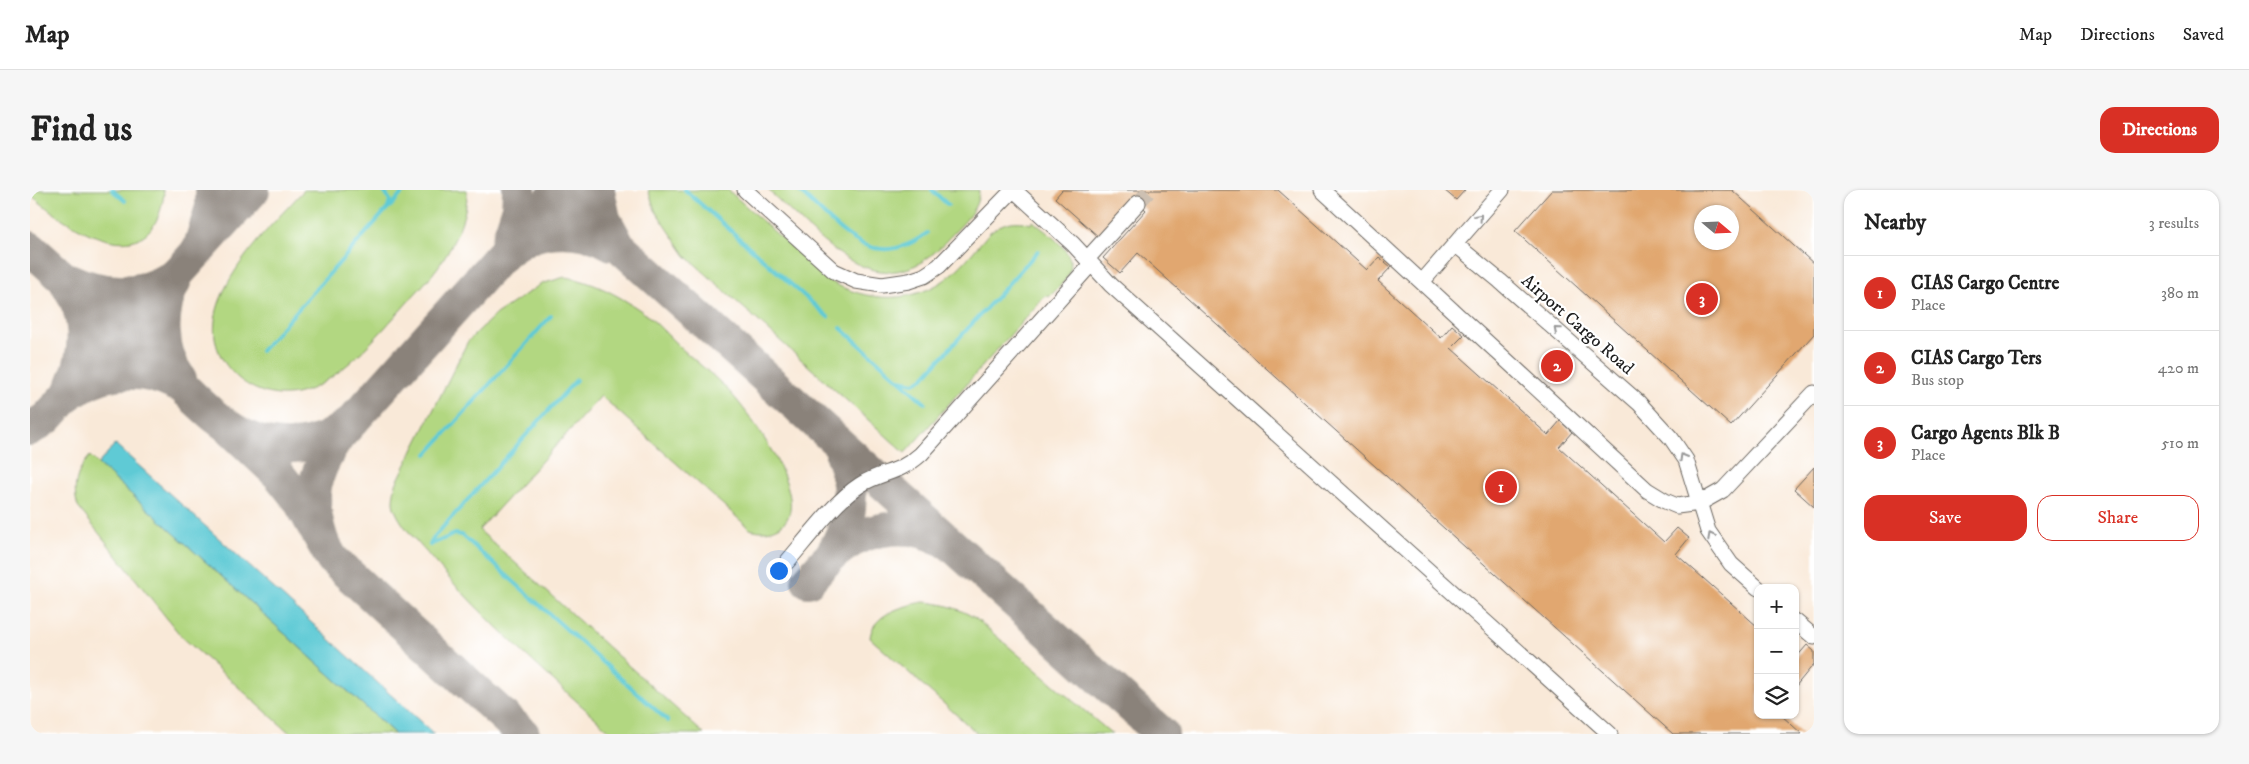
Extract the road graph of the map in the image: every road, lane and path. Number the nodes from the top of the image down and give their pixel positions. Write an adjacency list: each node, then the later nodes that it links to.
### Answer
1 (745, 190): 2 (lane)
2 (1013, 190): 7 (lane)
3 (1322, 190): 8 (lane)
4 (1502, 190): 6 (lane, one-way to 4)
5 (1138, 203): 7 (lane)
6 (1455, 244): 8 (lane); 10 (lane, Airport Cargo Road, one-way to 6)
7 (1089, 262): 11 (lane); 15 (lane)
8 (1422, 282): 10 (lane)
9 (1814, 393): 10 (lane)
10 (1700, 502): 12 (lane, Airport Cargo Road, one-way to 10)
11 (787, 562)
12 (1754, 584)
13 (1799, 624): 14 (lane)
14 (1814, 637)
15 (1610, 734)

